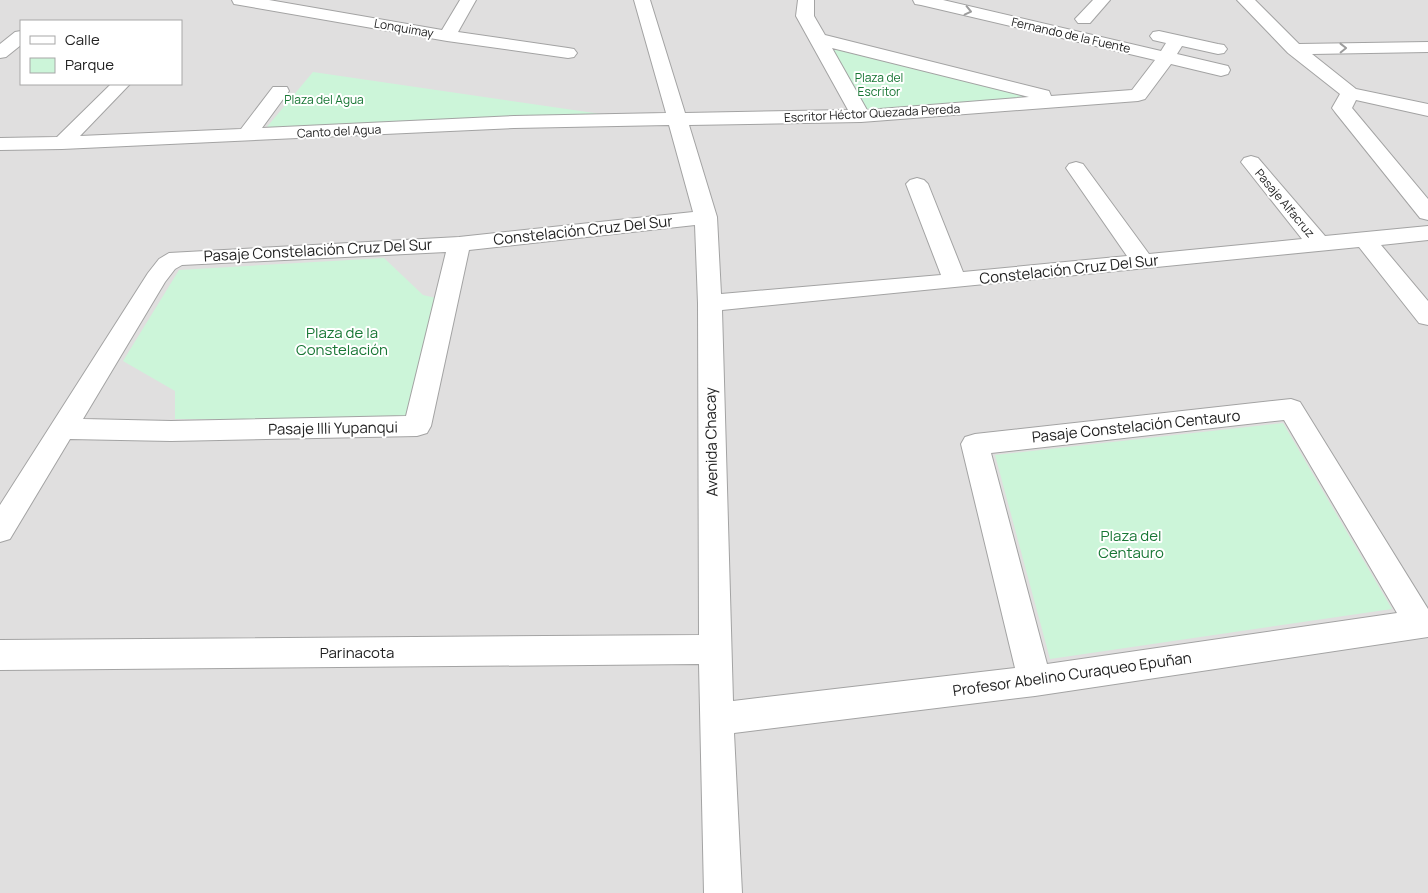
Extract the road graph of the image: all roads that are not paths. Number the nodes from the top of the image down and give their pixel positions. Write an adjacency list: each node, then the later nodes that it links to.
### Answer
1 (240, 0): 10 (street, Lonquimay)
2 (468, 0): 15 (street)
3 (642, 0): 34 (street, Avenida Chacay)
4 (806, 0): 17 (street)
5 (921, 0): 24 (street, Fernando de la Fuente, one-way to 24)
6 (993, 0): 9 (street, Fernando de la Fuente)
7 (1102, 0): 12 (street)
8 (1246, 0): 21 (street)
9 (1011, 4)
10 (324, 7): 15 (street, Lonquimay)
11 (1066, 16): 12 (street, Fernando de la Fuente)
12 (1084, 19): 13 (street, Fernando de la Fuente)
13 (1102, 23)
14 (1139, 32): 18 (street, Fernando de la Fuente)
15 (447, 36): 23 (street, Lonquimay)
16 (20, 37): 22 (street)
17 (818, 39): 31 (street, Escritor Héctor Quezada Pereda); 33 (street)
18 (1176, 40): 20 (street, Fernando de la Fuente); 24 (street, Escritor Héctor Quezada Pereda)
19 (1428, 47): 21 (street, one-way to 19)
20 (1218, 49)
21 (1294, 49): 28 (street)
22 (0, 53)
23 (568, 53)
24 (1167, 57): 25 (street, Fernando de la Fuente); 31 (street, Escritor Héctor Quezada Pereda)
25 (1221, 70)
26 (120, 85): 36 (street)
27 (280, 91): 35 (street)
28 (1350, 93): 30 (street); 40 (street)
29 (1428, 94): 30 (street)
30 (1381, 99): 32 (street)
31 (1066, 101): 33 (street, Escritor Héctor Quezada Pereda)
32 (1428, 110)
33 (861, 116): 34 (street, Escritor Héctor Quezada Pereda)
34 (678, 121): 35 (street, Canto del Agua); 44 (street, Avenida Chacay)
35 (246, 135): 36 (street, Canto del Agua)
36 (62, 143): 37 (street, Canto del Agua)
37 (0, 144)
38 (1252, 162): 47 (street, Pasaje Alfacruz)
39 (1076, 168): 49 (street)
40 (1392, 171): 41 (street); 43 (street)
41 (1428, 181)
42 (916, 184): 50 (street)
43 (1428, 213)
44 (706, 217): 48 (street, Constelación Cruz Del Sur); 51 (street, Avenida Chacay)
45 (1428, 233): 46 (street, Constelación Cruz Del Sur)
46 (1364, 238): 47 (street, Constelación Cruz Del Sur); 52 (street)
47 (1318, 243): 49 (street, Constelación Cruz Del Sur)
48 (459, 244): 53 (street, Pasaje Constelación Cruz Del Sur); 53 (street, Pasaje Illi Yupanqui)
49 (1142, 261): 50 (street, Constelación Cruz Del Sur)
50 (955, 281): 51 (street, Constelación Cruz Del Sur)
51 (710, 303): 56 (street, Avenida Chacay)
52 (1428, 317)
53 (62, 429): 54 (street)
54 (0, 530)
55 (1424, 624): 58 (street, Profesor Abelino Curaqueo Epuñan); 58 (street, Pasaje Constelación Centauro)
56 (714, 649): 57 (street, Parinacota); 59 (street, Avenida Chacay)
57 (0, 655)
58 (1035, 681): 59 (street, Profesor Abelino Curaqueo Epuñan)
59 (716, 719): 60 (street, Avenida Chacay)
60 (723, 893)

